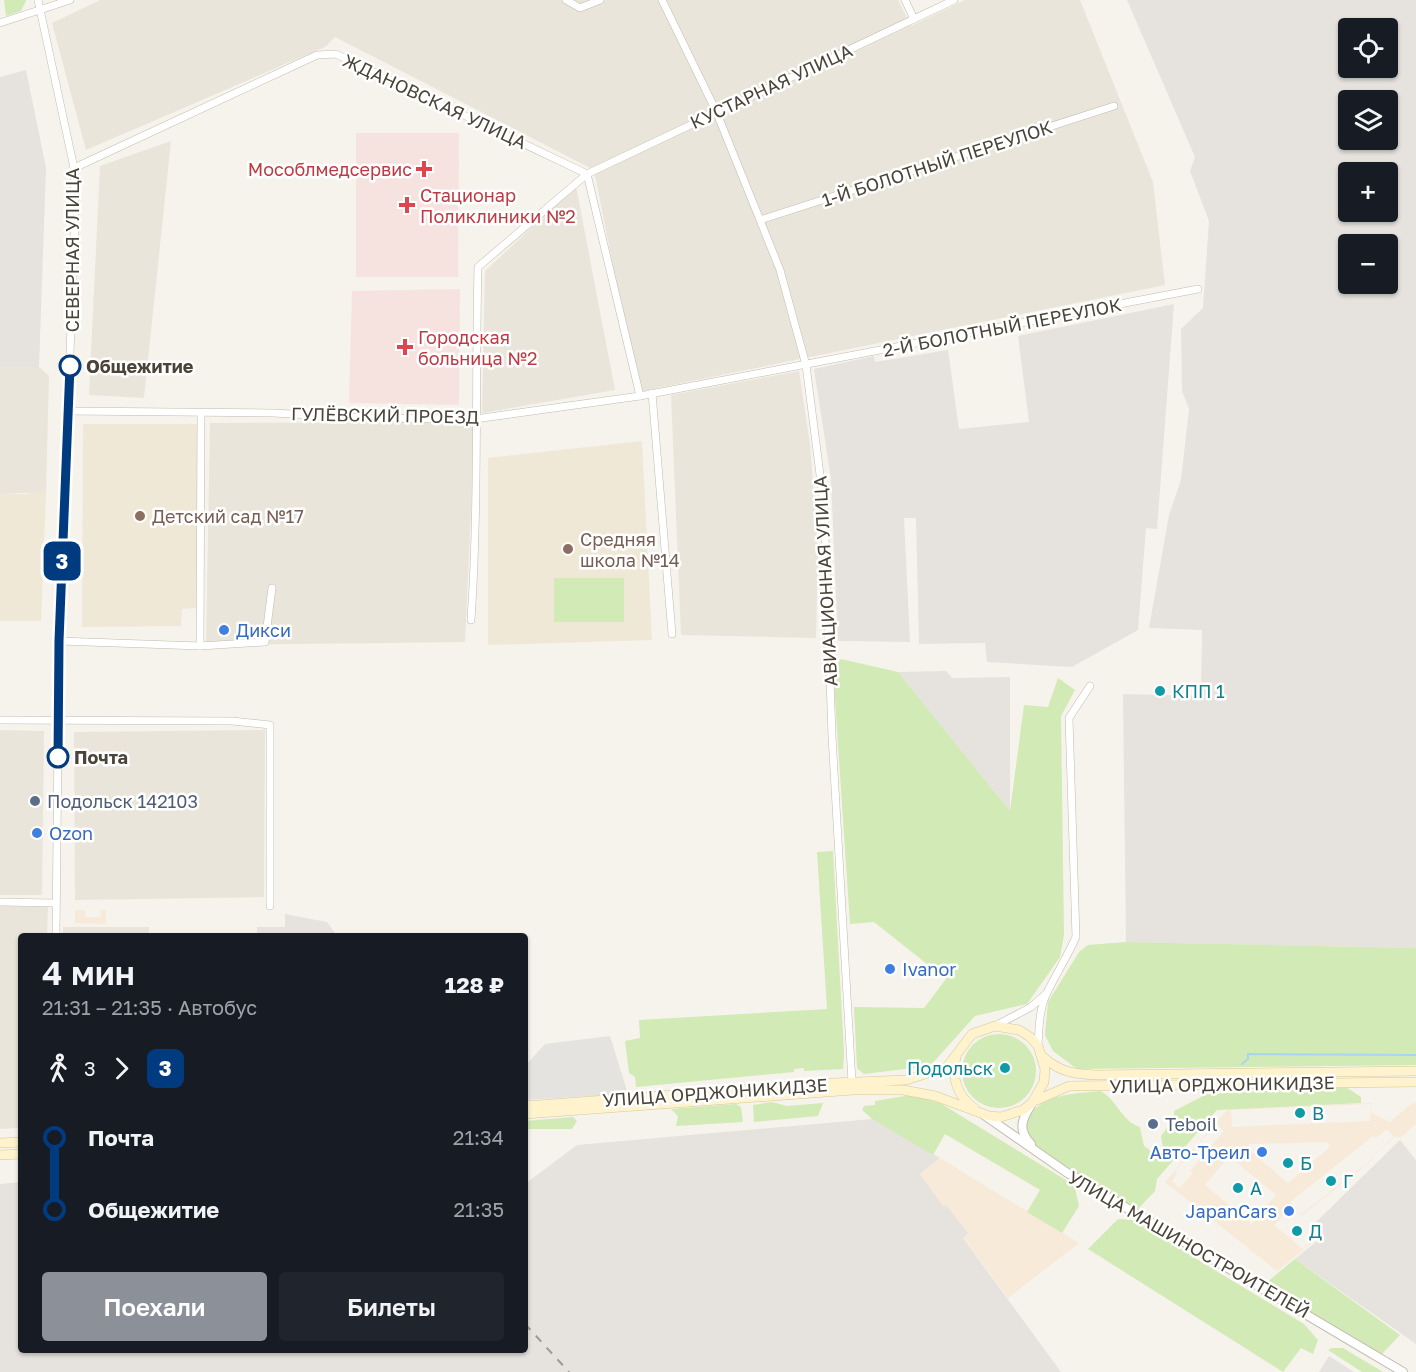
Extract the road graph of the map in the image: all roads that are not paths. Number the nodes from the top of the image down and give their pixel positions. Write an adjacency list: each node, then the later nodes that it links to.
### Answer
1 (38, 0): 8 (street, СЕВЕРНАЯ УЛИЦА)
2 (69, 0): 8 (street)
3 (566, 0): 4 (street)
4 (600, 0)
5 (662, 0): 12 (street, АВИАЦИОННАЯ УЛИЦА)
6 (905, 0): 9 (street)
7 (954, 0): 9 (street, КУСТАРНАЯ УЛИЦА)
8 (41, 11): 10 (street); 13 (street, СЕВЕРНАЯ УЛИЦА)
9 (914, 20): 12 (street, КУСТАРНАЯ УЛИЦА)
10 (0, 23)
11 (1114, 106): 15 (street, 1-Й БОЛОТНЫЙ ПЕРЕУЛОК)
12 (716, 111): 14 (street, КУСТАРНАЯ УЛИЦА); 15 (street, АВИАЦИОННАЯ УЛИЦА)
13 (74, 168): 14 (street, ЖДАНОВСКАЯ УЛИЦА); 20 (street, СЕВЕРНАЯ УЛИЦА)
14 (588, 174): 19 (street); 22 (street, КУСТАРНАЯ УЛИЦА)
15 (760, 220): 17 (street, АВИАЦИОННАЯ УЛИЦА)
16 (1198, 289): 17 (street, 2-Й БОЛОТНЫЙ ПЕРЕУЛОК)
17 (806, 365): 18 (street, ГУЛЁВСКИЙ ПРОЕЗД); 41 (street, АВИАЦИОННАЯ УЛИЦА)
18 (652, 393): 19 (street, ГУЛЁВСКИЙ ПРОЕЗД); 25 (street)
19 (640, 396): 22 (street, ГУЛЁВСКИЙ ПРОЕЗД)
20 (68, 411): 21 (street, ГУЛЁВСКИЙ ПРОЕЗД); 26 (street, СЕВЕРНАЯ УЛИЦА)
21 (201, 412): 22 (street, ГУЛЁВСКИЙ ПРОЕЗД); 27 (street)
22 (475, 419): 24 (street, КУСТАРНАЯ УЛИЦА)
23 (272, 588): 27 (street)
24 (471, 620)
25 (672, 634)
26 (59, 641): 27 (street); 30 (street, СЕВЕРНАЯ УЛИЦА)
27 (200, 646)
28 (1090, 686): 35 (street)
29 (0, 720): 30 (street)
30 (60, 720): 32 (street, СЕВЕРНАЯ УЛИЦА); 33 (street)
31 (0, 902): 32 (street)
32 (55, 903): 34 (street, СЕВЕРНАЯ УЛИЦА)
33 (270, 906)
34 (56, 933)
35 (1046, 994): 36 (street); 37 (street)
36 (995, 1026): 37 (main road); 38 (main road)
37 (1038, 1046): 39 (main road)
38 (957, 1054): 43 (main road); 46 (main road)
39 (1043, 1057): 40 (main road, УЛИЦА ОРДЖОНИКИДЗЕ); 44 (main road)
40 (1416, 1071)
41 (852, 1082): 43 (main road, УЛИЦА ОРДЖОНИКИДЗЕ); 45 (main road, УЛИЦА ОРДЖОНИКИДЗЕ)
42 (1416, 1082): 44 (main road, УЛИЦА ОРДЖОНИКИДЗЕ)
43 (904, 1085): 46 (main road); 47 (main road, УЛИЦА ОРДЖОНИКИДЗЕ)
44 (1032, 1103): 46 (main road); 52 (street)
45 (528, 1106)
46 (978, 1112): 52 (street, УЛИЦА МАШИНОСТРОИТЕЛЕЙ)
47 (528, 1114)
48 (18, 1142): 49 (main road)
49 (0, 1143)
50 (18, 1154): 51 (main road)
51 (0, 1155)
52 (1066, 1172): 53 (street, УЛИЦА МАШИНОСТРОИТЕЛЕЙ)
53 (1403, 1372)

